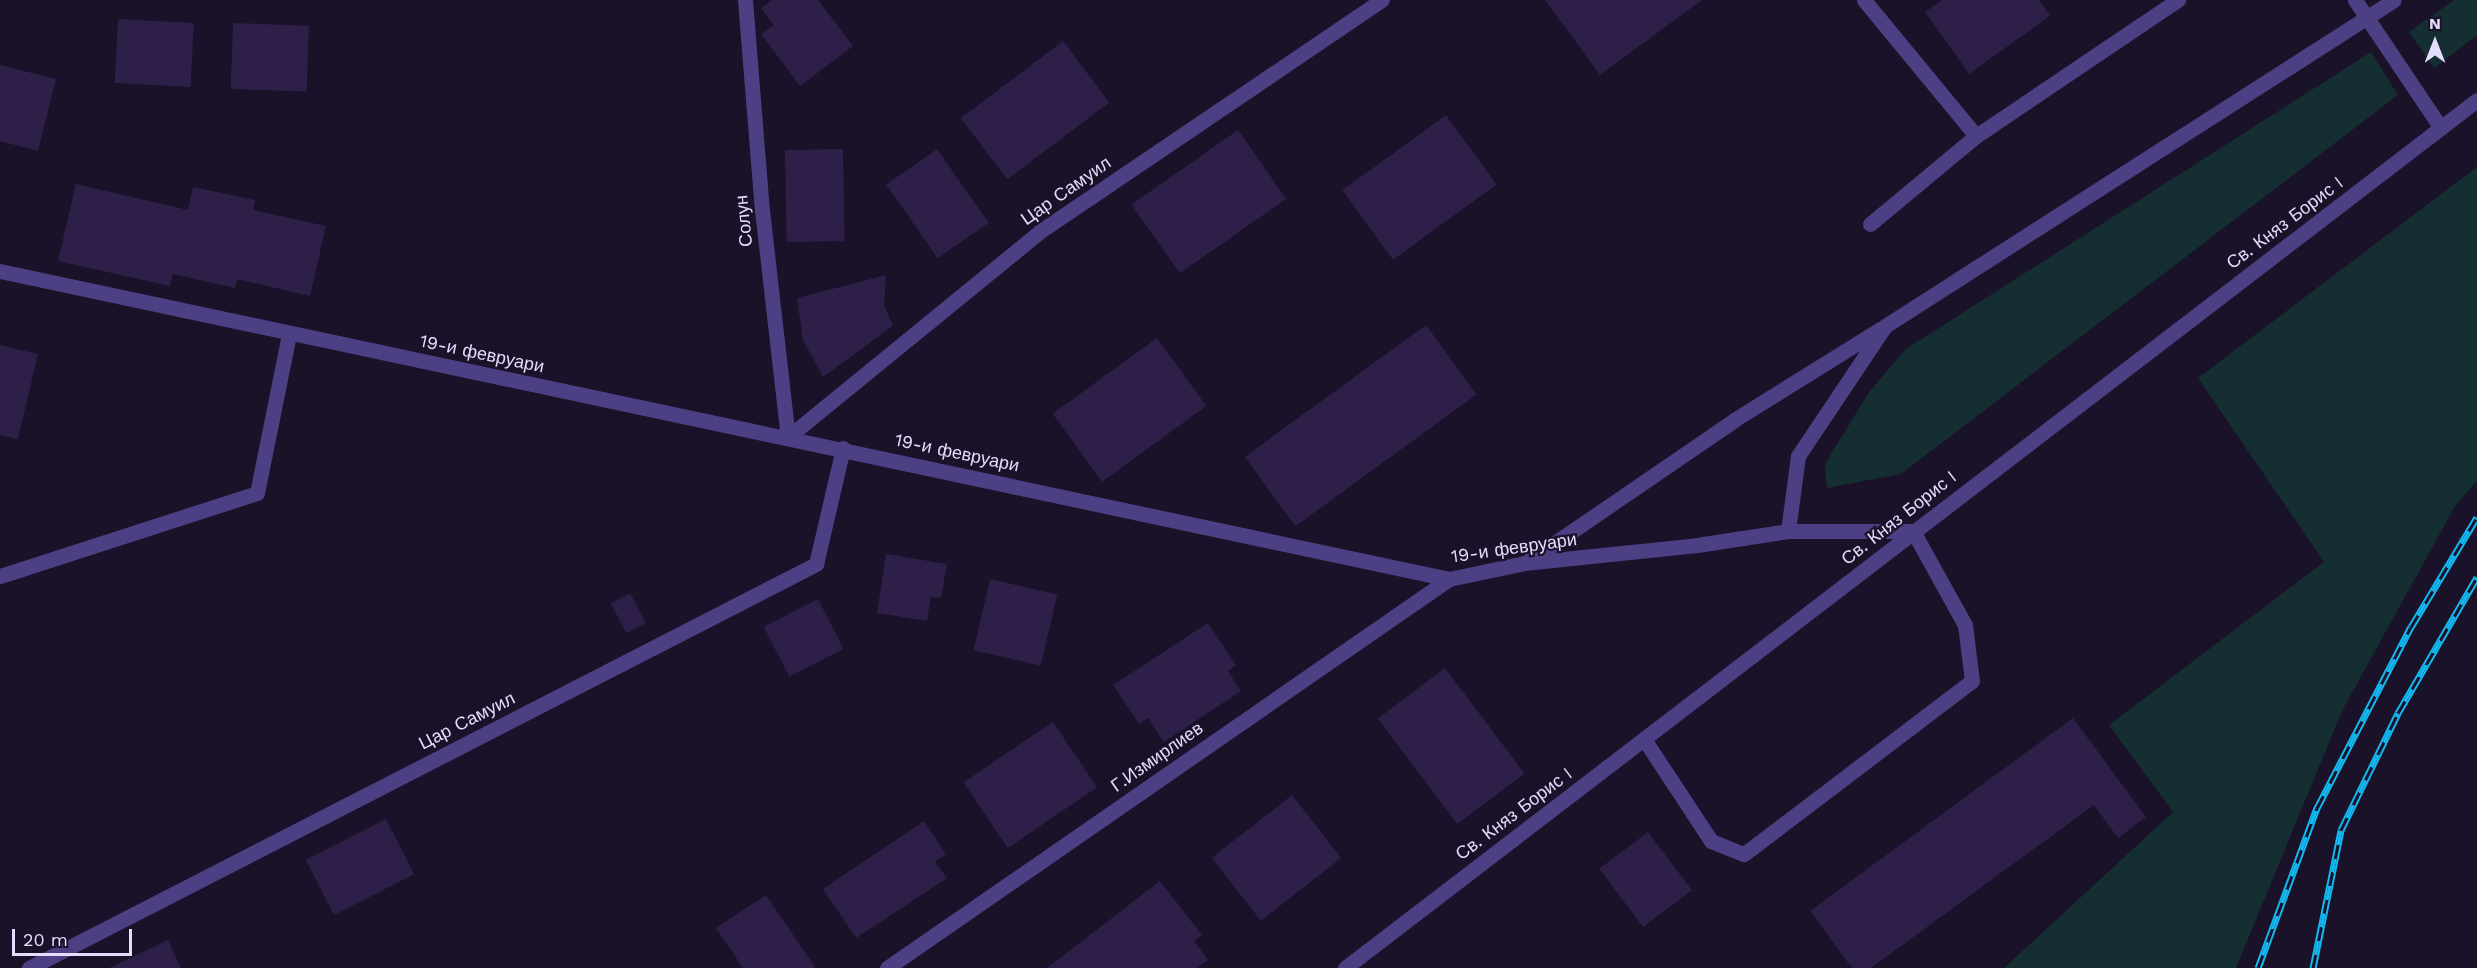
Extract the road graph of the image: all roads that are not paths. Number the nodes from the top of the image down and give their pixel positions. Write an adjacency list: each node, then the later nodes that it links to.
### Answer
1 (745, 0): 15 (street, Солун)
2 (1382, 0): 15 (street, Цар Самуил)
3 (1864, 0): 10 (street)
4 (2178, 0): 10 (street)
5 (2355, 0): 7 (street)
6 (2394, 0): 7 (street)
7 (2367, 17): 9 (street); 13 (street)
8 (2477, 100): 9 (street, Св. Княз Борис I)
9 (2441, 128): 18 (street, Св. Княз Борис I)
10 (1976, 136): 11 (street)
11 (1869, 224)
12 (0, 271): 14 (street, 19-и февруари)
13 (1885, 326): 17 (street); 19 (street)
14 (289, 334): 15 (street, 19-и февруари); 20 (street)
15 (788, 437): 16 (street, 19-и февруари)
16 (843, 448): 21 (street, 19-и февруари); 23 (street, Цар Самуил)
17 (1788, 531): 18 (street, 19-и февруари); 19 (street, 19-и февруари)
18 (1912, 531): 22 (street, Св. Княз Борис I); 22 (street)
19 (1524, 563): 21 (street, 19-и февруари)
20 (0, 576)
21 (1449, 579): 24 (street, Г.Измирлиев)
22 (1644, 739): 25 (street, Св. Княз Борис I)
23 (29, 968)
24 (887, 968)
25 (1345, 968)

